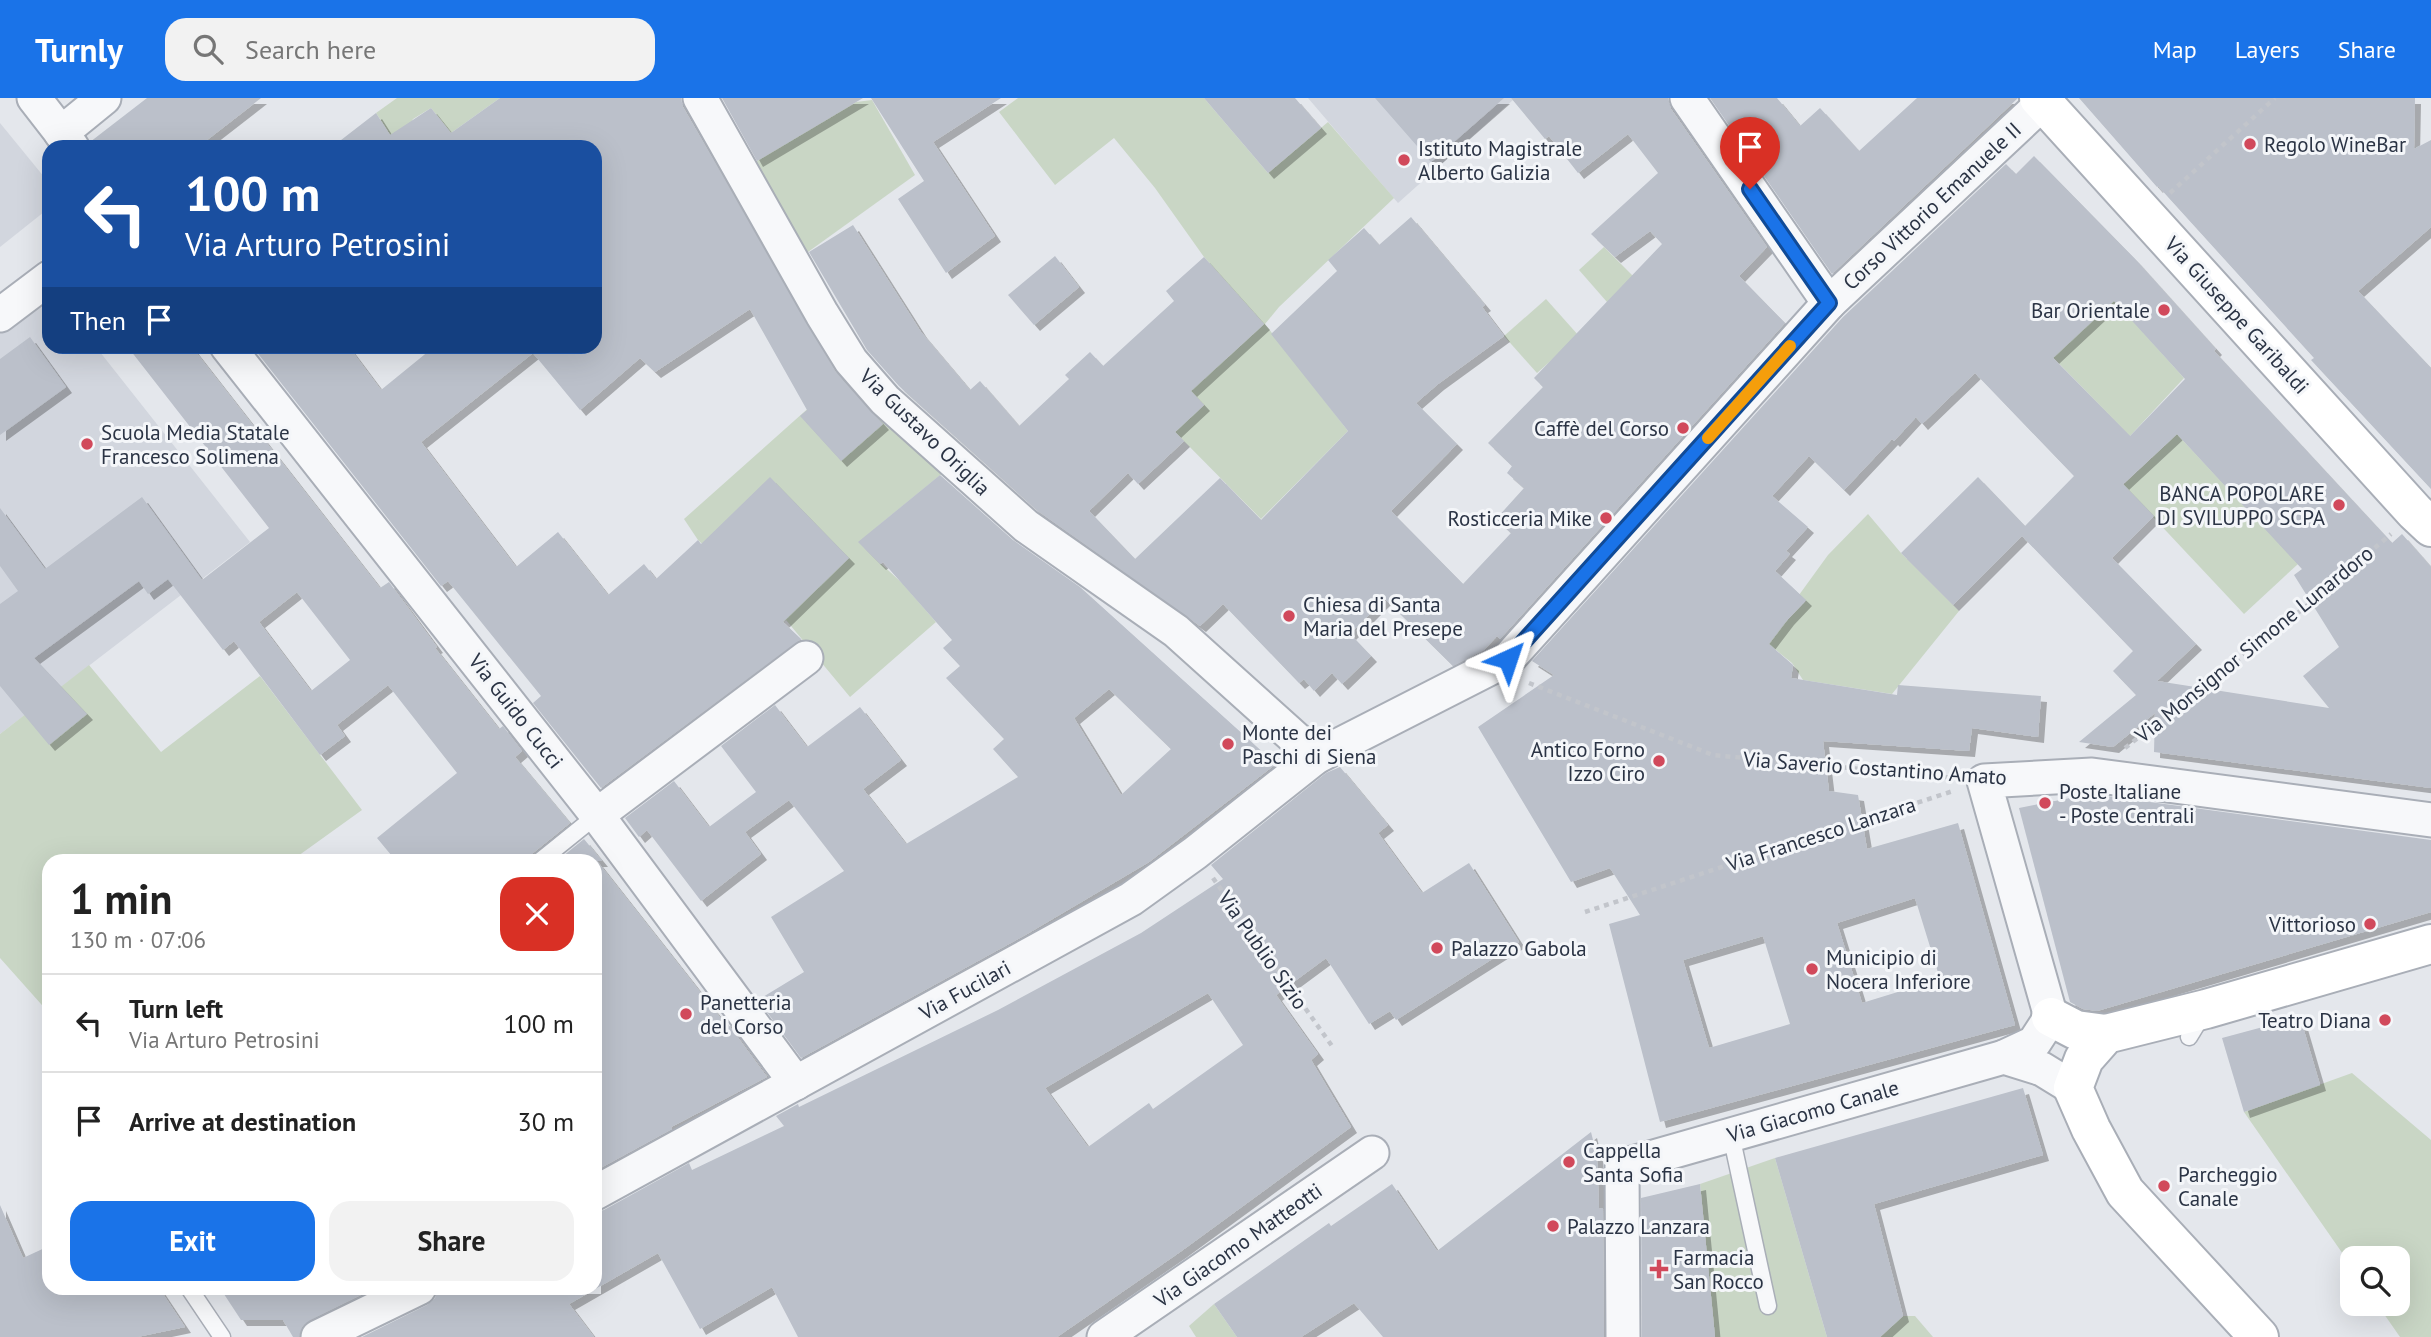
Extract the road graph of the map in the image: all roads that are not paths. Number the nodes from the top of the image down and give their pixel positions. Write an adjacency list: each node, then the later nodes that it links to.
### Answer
1 (34, 98): 6 (street)
2 (103, 98): 6 (street)
3 (700, 98): 14 (street, Via Gustavo Origlia)
4 (1687, 98): 8 (street)
5 (2043, 100): 8 (street, Corso Vittorio Emanuele II); 11 (street, Via Giuseppe Garibaldi)
6 (66, 140)
7 (42, 283): 9 (street)
8 (1829, 303): 13 (street, Corso Vittorio Emanuele II)
9 (0, 315)
10 (234, 354): 15 (street, Via Guido Cucci)
11 (2425, 518)
12 (806, 658): 15 (street)
13 (1508, 659): 14 (street, Via Fucilari)
14 (1317, 757): 22 (street, Via Fucilari)
15 (597, 815): 17 (lane); 22 (street, Via Guido Cucci)
16 (2431, 820): 19 (street, Via Saverio Costantino Amato)
17 (549, 854)
18 (2431, 944): 20 (street)
19 (2051, 1017): 20 (street); 21 (street, Via Giacomo Canale)
20 (2133, 1033): 23 (street)
21 (2004, 1056): 23 (street); 24 (street, Via Giacomo Canale)
22 (796, 1083): 26 (street, Via Fucilari)
23 (2073, 1088): 34 (street)
24 (1731, 1135): 29 (lane); 33 (street, Via Giacomo Canale)
25 (1372, 1153): 32 (street, Via Giacomo Matteotti)
26 (602, 1190)
27 (194, 1295): 30 (lane)
28 (405, 1295): 31 (street)
29 (1768, 1306)
30 (222, 1337)
31 (318, 1337)
32 (1104, 1337)
33 (1623, 1337)
34 (2259, 1337)

